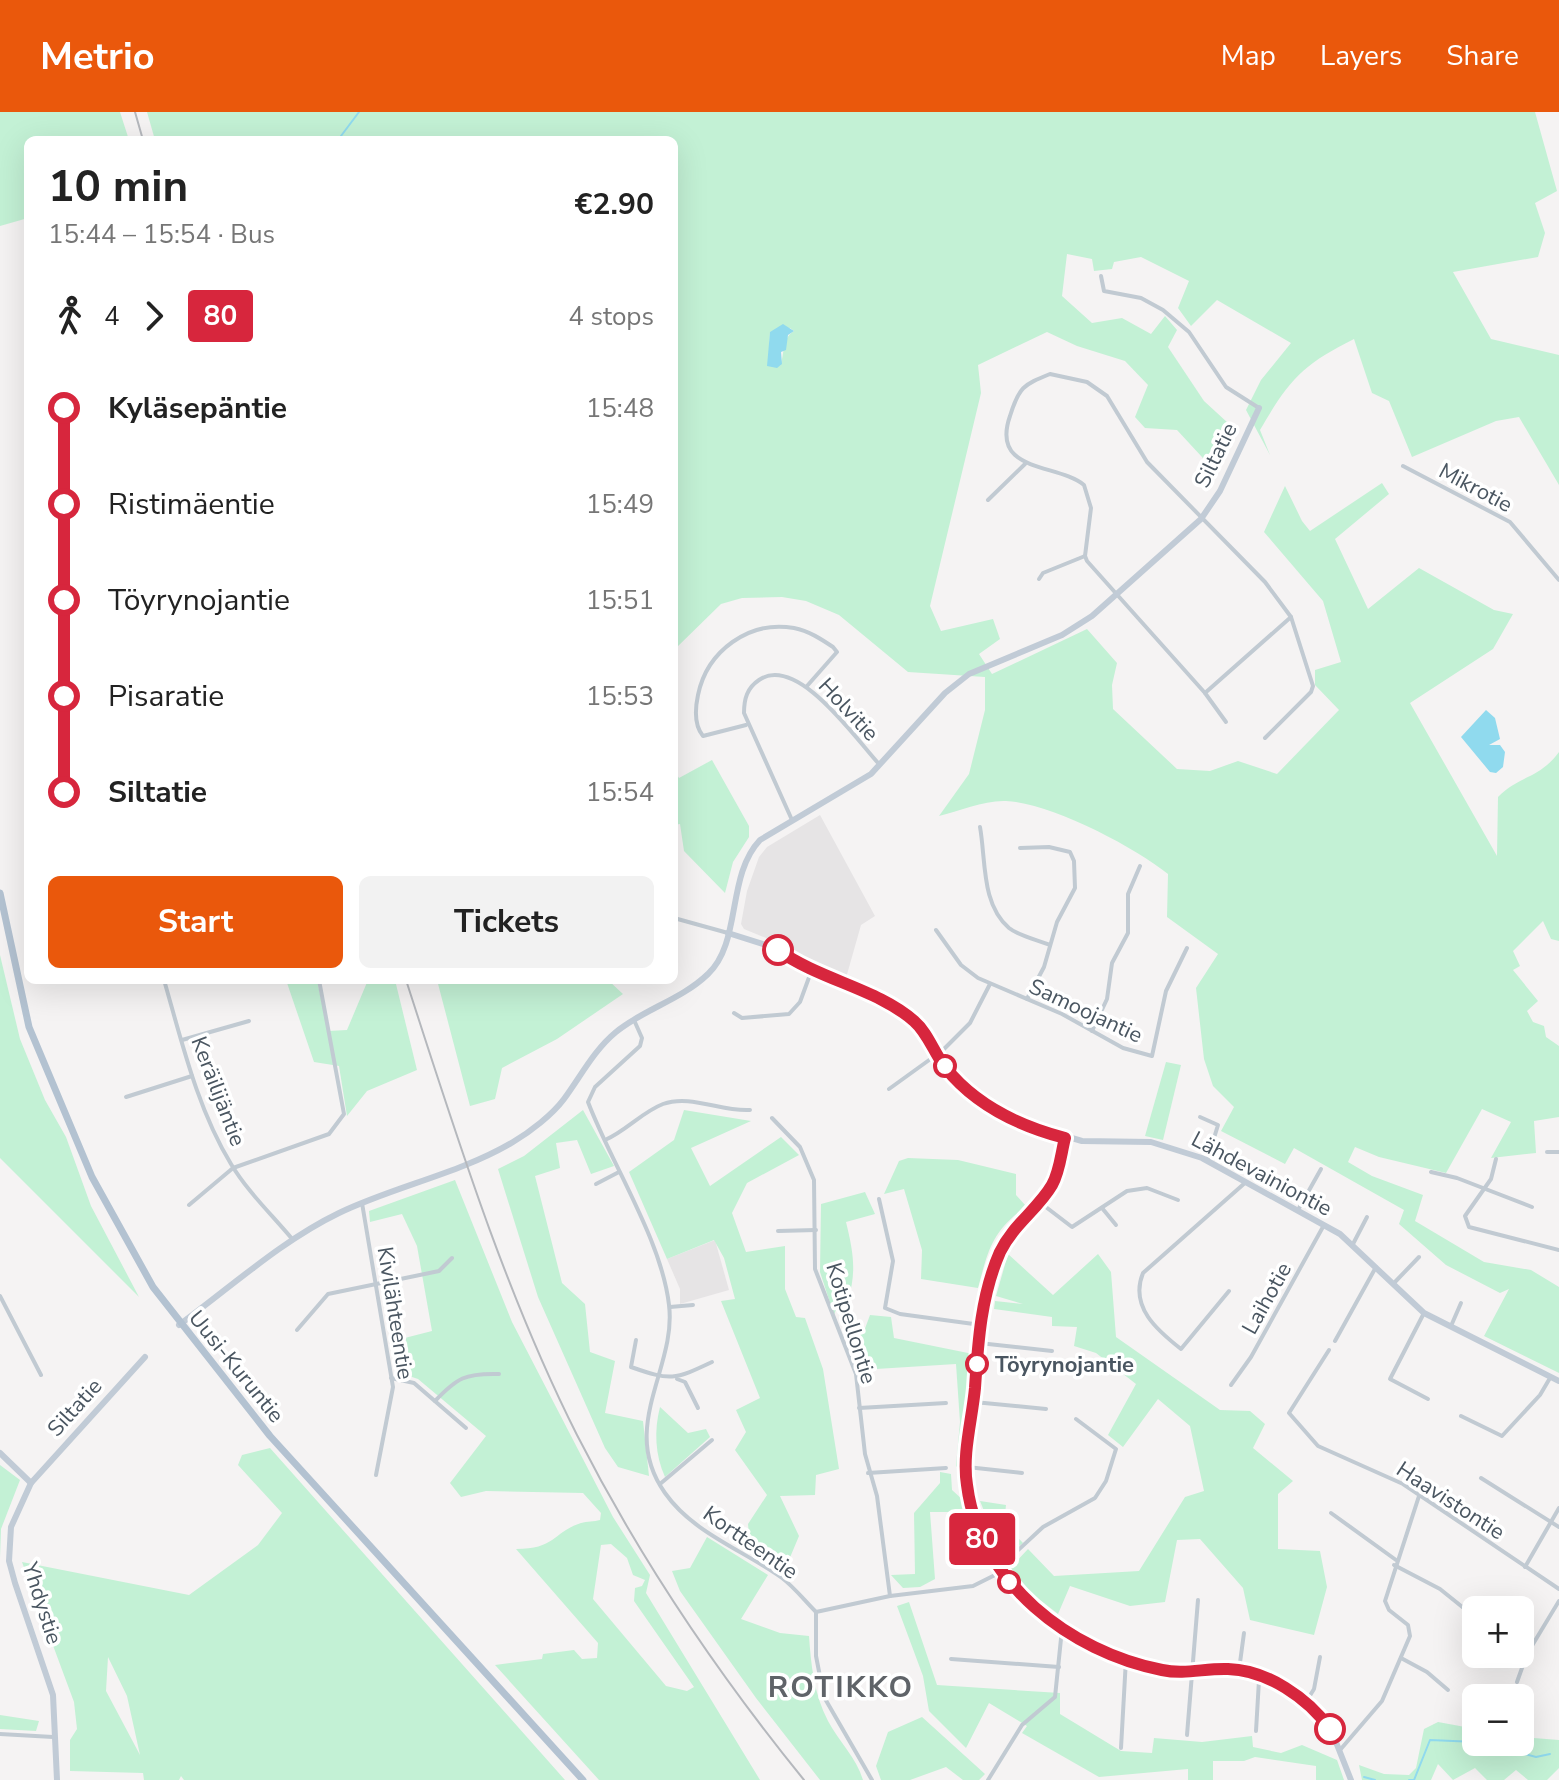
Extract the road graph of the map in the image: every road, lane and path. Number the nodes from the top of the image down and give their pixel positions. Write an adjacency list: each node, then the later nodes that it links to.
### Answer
1 (1101, 276): 2 (street)
2 (1259, 408): 6 (street, Siltatie)
3 (1025, 464): 5 (street); 6 (street); 7 (street)
4 (1403, 466): 9 (street, Mikrotie)
5 (988, 500)
6 (1201, 519): 10 (street, Siltatie); 11 (street)
7 (1085, 556): 8 (street); 10 (street)
8 (1039, 579)
9 (1559, 580)
10 (1116, 594): 13 (street); 17 (street, Siltatie)
11 (1291, 617): 13 (street); 16 (street)
12 (807, 686): 15 (street, Holvitie); 15 (street); 17 (street, Holvitie)
13 (1205, 693): 14 (street)
14 (1226, 722)
15 (746, 725): 18 (street)
16 (1265, 738)
17 (881, 765): 18 (street, Siltatie)
18 (792, 821): 25 (street, Siltatie)
19 (980, 827): 26 (street)
20 (1020, 848): 26 (street)
21 (1140, 866): 36 (street)
22 (0, 893): 85 (main road, Uusi-Kuruntie)
23 (678, 919): 25 (street)
24 (936, 930): 31 (street, Samoojantie)
25 (728, 933): 28 (street, Lähdevainiontie); 34 (street, Siltatie)
26 (1050, 945): 32 (street)
27 (1187, 948): 36 (street, Samoojantie)
28 (811, 972): 33 (street); 38 (street, Lähdevainiontie)
29 (165, 984): 37 (street, Keräilijäntie)
30 (320, 984): 51 (street)
31 (990, 984): 32 (street, Samoojantie); 38 (street)
32 (1027, 999): 36 (street, Samoojantie)
33 (734, 1013)
34 (633, 1020): 46 (street, Kortteentie); 61 (street, Siltatie)
35 (249, 1021): 37 (street)
36 (1092, 1031)
37 (182, 1040): 39 (street, Keräilijäntie)
38 (937, 1054): 40 (street); 45 (street, Lähdevainiontie)
39 (192, 1076): 41 (street); 51 (street, Keräilijäntie)
40 (889, 1089)
41 (126, 1097)
42 (750, 1110): 46 (street)
43 (1200, 1117): 50 (street)
44 (772, 1118): 69 (street, Kotipellontie)
45 (1065, 1138): 50 (street, Lähdevainiontie); 60 (street)
46 (605, 1140): 53 (street, Kortteentie)
47 (1547, 1152): 48 (street)
48 (1559, 1152)
49 (1496, 1159): 57 (street)
50 (1207, 1161): 55 (street, Lähdevainiontie)
51 (233, 1168): 62 (street); 71 (street, Keräilijäntie)
52 (1321, 1169): 65 (street)
53 (619, 1172): 56 (street); 83 (street, Kortteentie)
54 (1431, 1172): 57 (street)
55 (1246, 1182): 65 (street, Lähdevainiontie); 79 (street)
56 (596, 1184)
57 (1482, 1189): 63 (street); 73 (street)
58 (879, 1199): 86 (street)
59 (1178, 1200): 64 (street)
60 (1038, 1201): 64 (street); 86 (street)
61 (362, 1203): 71 (street, Siltatie); 78 (street, Kivilähteentie)
62 (189, 1205)
63 (1532, 1207)
64 (1102, 1208): 67 (street)
65 (1298, 1210): 68 (street, Lähdevainiontie)
66 (1367, 1217): 72 (street)
67 (1116, 1225)
68 (1324, 1225): 72 (street, Lähdevainiontie); 103 (street, Laihotie)
69 (816, 1230): 70 (street); 109 (street, Kotipellontie)
70 (778, 1231)
71 (293, 1240): 85 (street, Siltatie)
72 (1353, 1244): 76 (street, Lähdevainiontie)
73 (1559, 1250)
74 (1419, 1257): 77 (street)
75 (452, 1258): 78 (street)
76 (1376, 1267): 77 (street, Lähdevainiontie); 90 (street)
77 (1394, 1283): 84 (street, Lähdevainiontie)
78 (376, 1284): 88 (street); 100 (street, Kivilähteentie)
79 (1229, 1291)
80 (0, 1296): 97 (street)
81 (1461, 1303): 87 (street)
82 (693, 1305): 83 (street)
83 (670, 1307): 98 (street, Kortteentie)
84 (1424, 1313): 87 (street, Lähdevainiontie); 104 (street)
85 (179, 1325): 161 (main road, Uusi-Kuruntie)
86 (981, 1325): 91 (street)
87 (1451, 1326): 99 (street, Lähdevainiontie)
88 (297, 1330)
89 (636, 1340): 98 (street)
90 (1335, 1341)
91 (979, 1343): 93 (street); 106 (street)
92 (1329, 1350): 124 (street, Haavistontie)
93 (1052, 1351)
94 (145, 1357): 122 (street, Siltatie)
95 (712, 1362): 101 (street)
96 (499, 1374): 105 (street)
97 (41, 1375)
98 (657, 1376): 101 (street); 123 (street, Kortteentie)
99 (1552, 1376): 102 (street, Lähdevainiontie); 111 (street)
100 (391, 1378): 105 (street); 120 (street, Kivilähteentie)
101 (677, 1379): 108 (street)
102 (1559, 1381)
103 (1231, 1385)
104 (1428, 1399)
105 (435, 1401): 113 (street)
106 (974, 1402): 110 (street); 116 (street)
107 (946, 1403): 109 (street)
108 (698, 1408)
109 (859, 1408): 118 (street, Kotipellontie)
110 (1046, 1409)
111 (1461, 1416)
112 (1076, 1419): 131 (street)
113 (466, 1428)
114 (712, 1440): 123 (street)
115 (0, 1453): 122 (street)
116 (967, 1467): 119 (street); 131 (street)
117 (946, 1468): 118 (street)
118 (868, 1473): 133 (street, Kotipellontie)
119 (1022, 1473)
120 (376, 1475)
121 (1481, 1478): 127 (street)
122 (31, 1483): 156 (street, Yhdystie)
123 (660, 1484): 137 (street, Kortteentie)
124 (1419, 1495): 129 (street); 130 (street, Haavistontie)
125 (1559, 1508): 127 (street)
126 (1331, 1513): 129 (street)
127 (1551, 1522): 128 (street); 130 (street)
128 (1559, 1527)
129 (1395, 1562): 136 (street); 142 (street)
130 (1525, 1567): 132 (street, Haavistontie)
131 (999, 1570): 133 (street); 138 (street)
132 (1559, 1589)
133 (890, 1596): 137 (street)
134 (1198, 1600): 148 (street)
135 (1559, 1601): 140 (street)
136 (1462, 1607)
137 (816, 1612): 162 (street)
138 (1062, 1629): 144 (street); 145 (street)
139 (1244, 1633): 147 (street)
140 (1534, 1642)
141 (1320, 1657): 152 (street)
142 (1401, 1658): 151 (street); 158 (street)
143 (951, 1659): 145 (street)
144 (1126, 1659): 148 (street); 157 (street)
145 (1059, 1667): 159 (street)
146 (1522, 1668): 150 (street)
147 (1239, 1670): 148 (street); 149 (street)
148 (1190, 1673): 155 (street)
149 (1259, 1678): 152 (street); 153 (street)
150 (1517, 1682)
151 (1448, 1690)
152 (1306, 1702): 158 (street)
153 (1256, 1731)
154 (0, 1734): 156 (street)
155 (1187, 1735)
156 (53, 1737): 160 (street, Yhdystie)
157 (1121, 1748)
158 (1340, 1750): 164 (street)
159 (990, 1778): 163 (street)
160 (57, 1780)
161 (583, 1780)
162 (872, 1780)
163 (998, 1780)
164 (1351, 1780)

